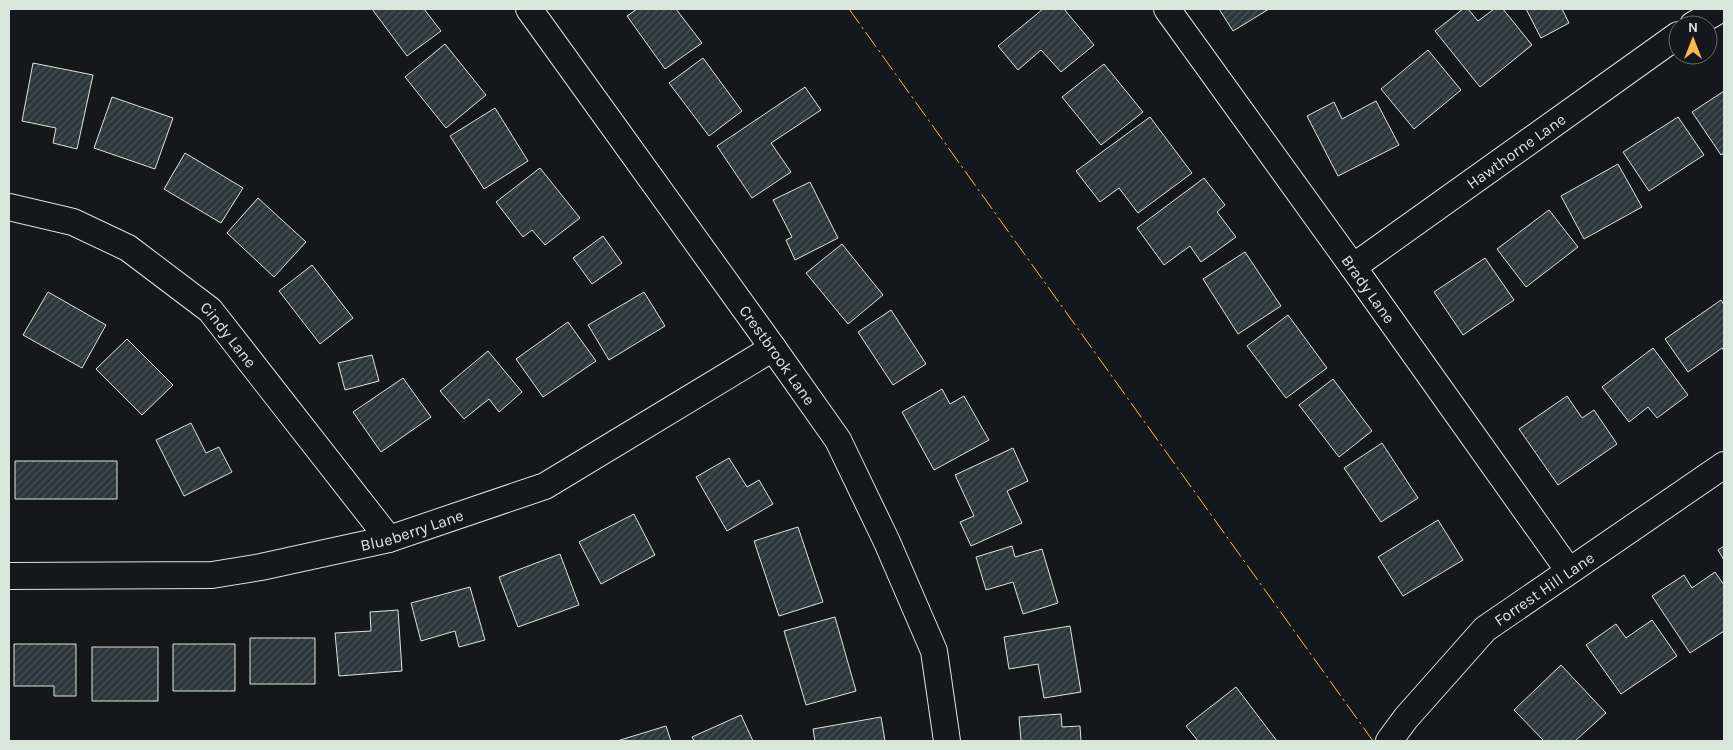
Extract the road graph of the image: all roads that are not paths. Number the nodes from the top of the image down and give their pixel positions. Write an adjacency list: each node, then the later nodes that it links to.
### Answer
1 (529, 9): 6 (street, Crestbrook Lane)
2 (1167, 9): 5 (street, Brady Lane)
3 (1668, 42): 5 (street, Hawthorne Lane)
4 (9, 207): 8 (street, Cindy Lane)
5 (1353, 267): 9 (street, Brady Lane)
6 (773, 348): 8 (street, Blueberry Lane); 11 (street, Crestbrook Lane)
7 (1724, 465): 9 (street, Forrest Hill Lane)
8 (388, 538): 10 (street, Blueberry Lane)
9 (1569, 571): 12 (street, Forrest Hill Lane)
10 (9, 576)
11 (947, 741)
12 (1390, 741)

